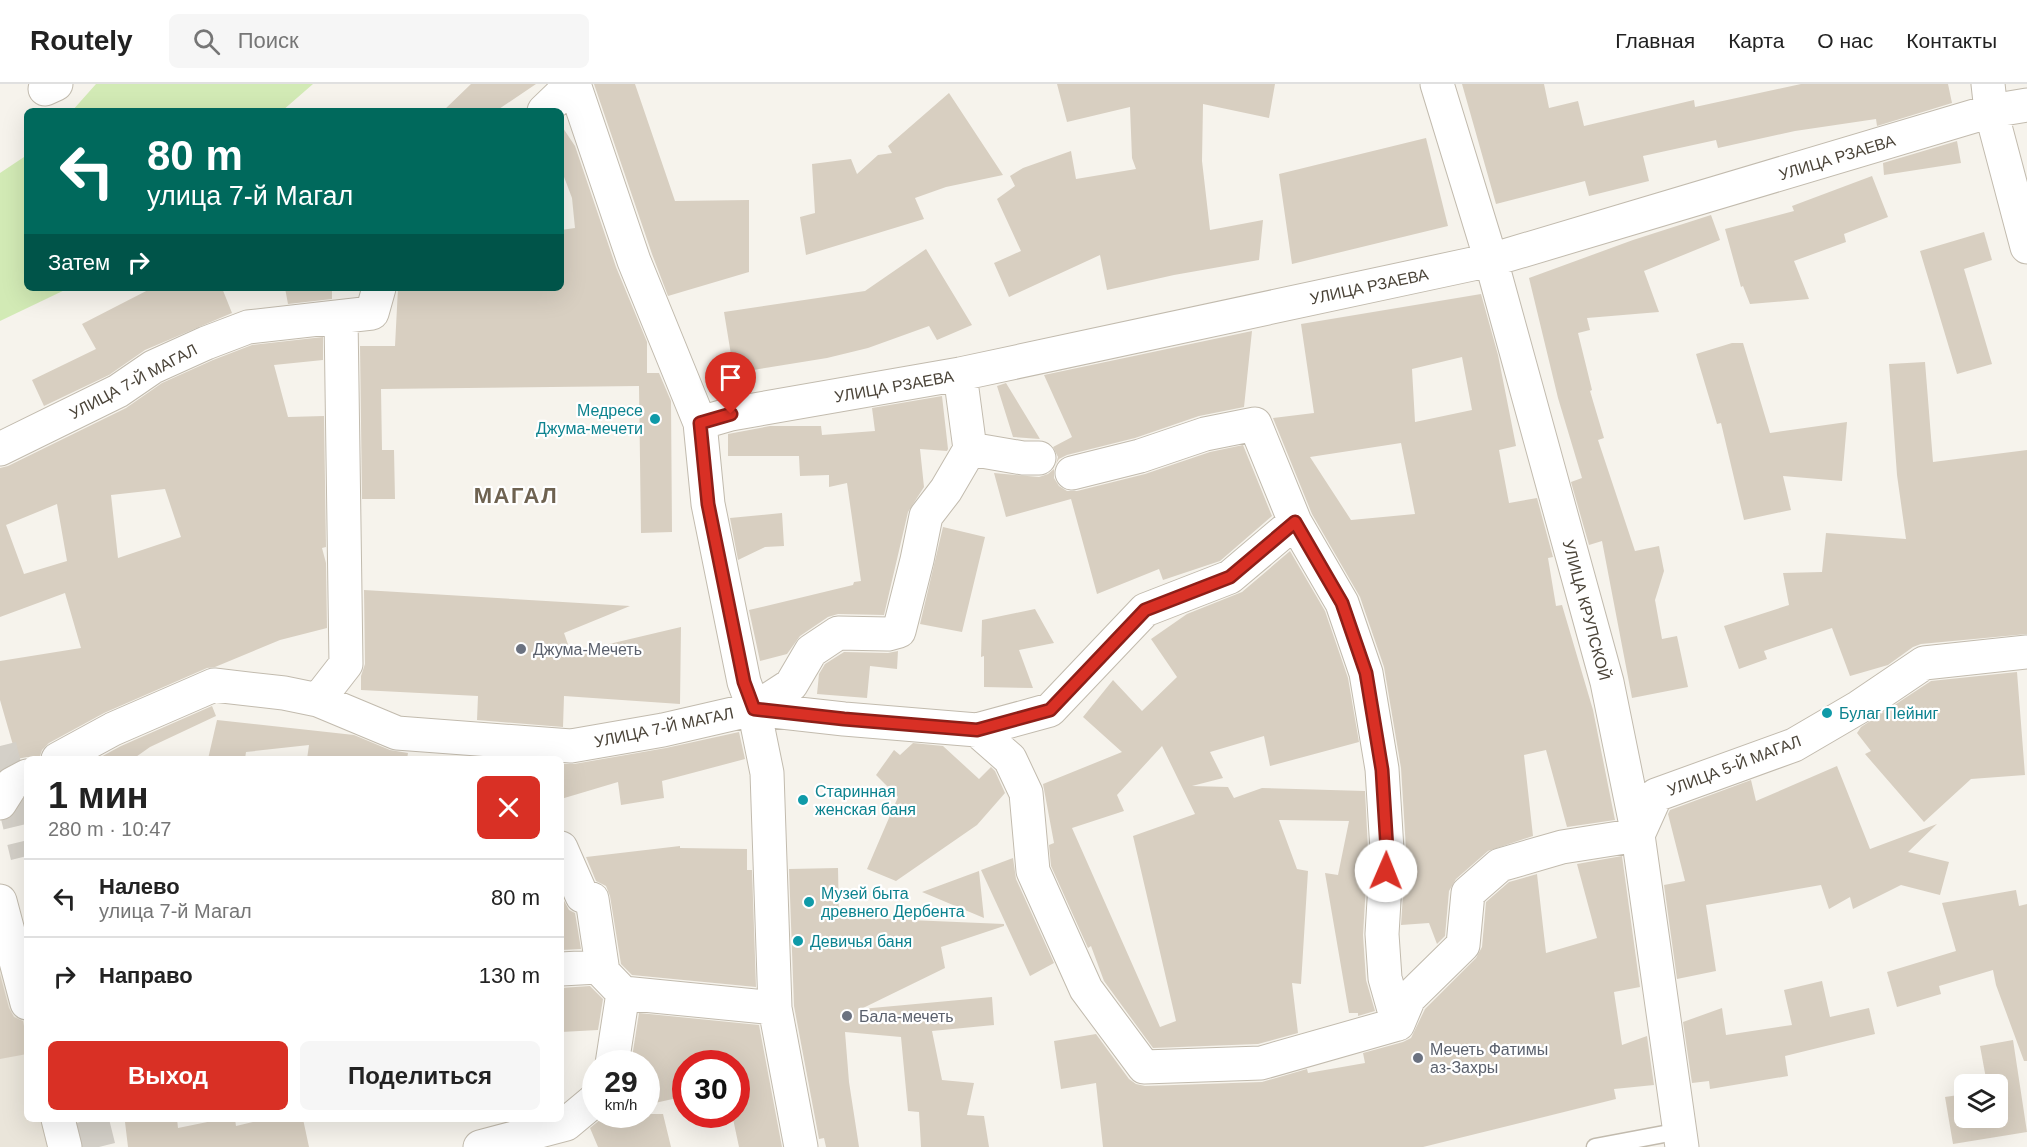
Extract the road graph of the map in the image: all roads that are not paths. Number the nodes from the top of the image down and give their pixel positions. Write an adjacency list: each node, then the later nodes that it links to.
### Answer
1 (573, 84): 5 (street); 11 (street)
2 (1437, 84): 7 (street, УЛИЦА КРУПСКОЙ)
3 (1989, 98): 4 (street, УЛИЦА РЗАЕВА); 6 (street); 7 (street, УЛИЦА РЗАЕВА)
4 (2027, 105)
5 (547, 108)
6 (2027, 247)
7 (1491, 260): 10 (street, УЛИЦА РЗАЕВА); 25 (street, УЛИЦА КРУПСКОЙ)
8 (378, 291): 9 (street, УЛИЦА 7-Й МАГАЛ)
9 (341, 317): 12 (street, УЛИЦА 7-Й МАГАЛ); 18 (street)
10 (960, 375): 11 (street, УЛИЦА РЗАЕВА); 13 (street)
11 (700, 423): 19 (street)
12 (0, 449)
13 (970, 449): 14 (street); 19 (street)
14 (1039, 458)
15 (1072, 473): 16 (street)
16 (1295, 522): 20 (street, УЛИЦА 7-Й МАГАЛ); 32 (street)
17 (2027, 652): 25 (street, УЛИЦА 5-Й МАГАЛ)
18 (318, 700): 21 (street, УЛИЦА 7-Й МАГАЛ); 22 (street, УЛИЦА 7-Й МАГАЛ)
19 (754, 709): 20 (street, УЛИЦА 7-Й МАГАЛ); 21 (street, УЛИЦА 7-Й МАГАЛ); 31 (street)
20 (977, 730): 32 (street)
21 (514, 751)
22 (64, 756)
23 (24, 778): 24 (street)
24 (0, 802)
25 (1638, 835): 32 (street); 36 (street, УЛИЦА КРУПСКОЙ)
26 (564, 855): 29 (street)
27 (0, 901): 30 (street)
28 (564, 969): 29 (street)
29 (613, 982): 31 (street); 33 (street)
30 (24, 992)
31 (775, 1008): 39 (street)
32 (1398, 1024)
33 (612, 1050)
34 (582, 1111): 38 (street)
35 (59, 1122): 37 (street)
36 (1682, 1139): 40 (lane)
37 (65, 1147)
38 (480, 1147)
39 (801, 1147)
40 (1595, 1147)

